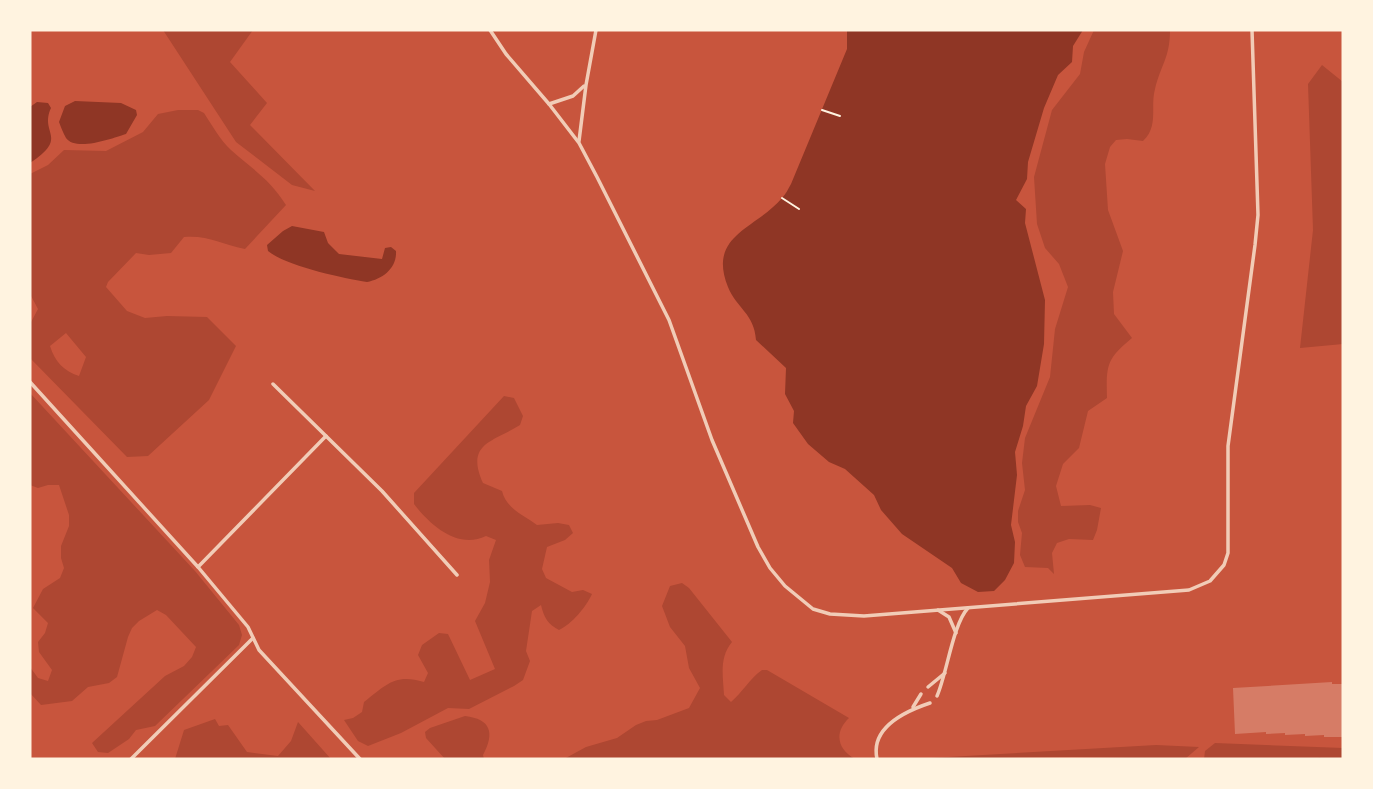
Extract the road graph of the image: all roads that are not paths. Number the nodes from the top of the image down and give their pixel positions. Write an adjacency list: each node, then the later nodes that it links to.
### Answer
1 (490, 30): 5 (street)
2 (596, 30): 4 (street)
3 (1252, 30): 12 (street)
4 (586, 85): 5 (street); 6 (street)
5 (550, 104): 6 (street)
6 (579, 143): 13 (street)
7 (30, 382): 10 (street)
8 (273, 384): 9 (street)
9 (326, 436): 10 (street); 11 (street)
10 (198, 567): 15 (street)
11 (457, 575)
12 (969, 607): 13 (street); 14 (street)
13 (936, 610): 14 (street)
14 (956, 633): 16 (street)
15 (253, 638): 22 (street); 23 (street)
16 (946, 671): 17 (street); 19 (street)
17 (928, 687)
18 (921, 694): 21 (street)
19 (937, 696)
20 (930, 703): 21 (street)
21 (912, 709): 24 (street)
22 (131, 759)
23 (360, 759)
24 (877, 759)

